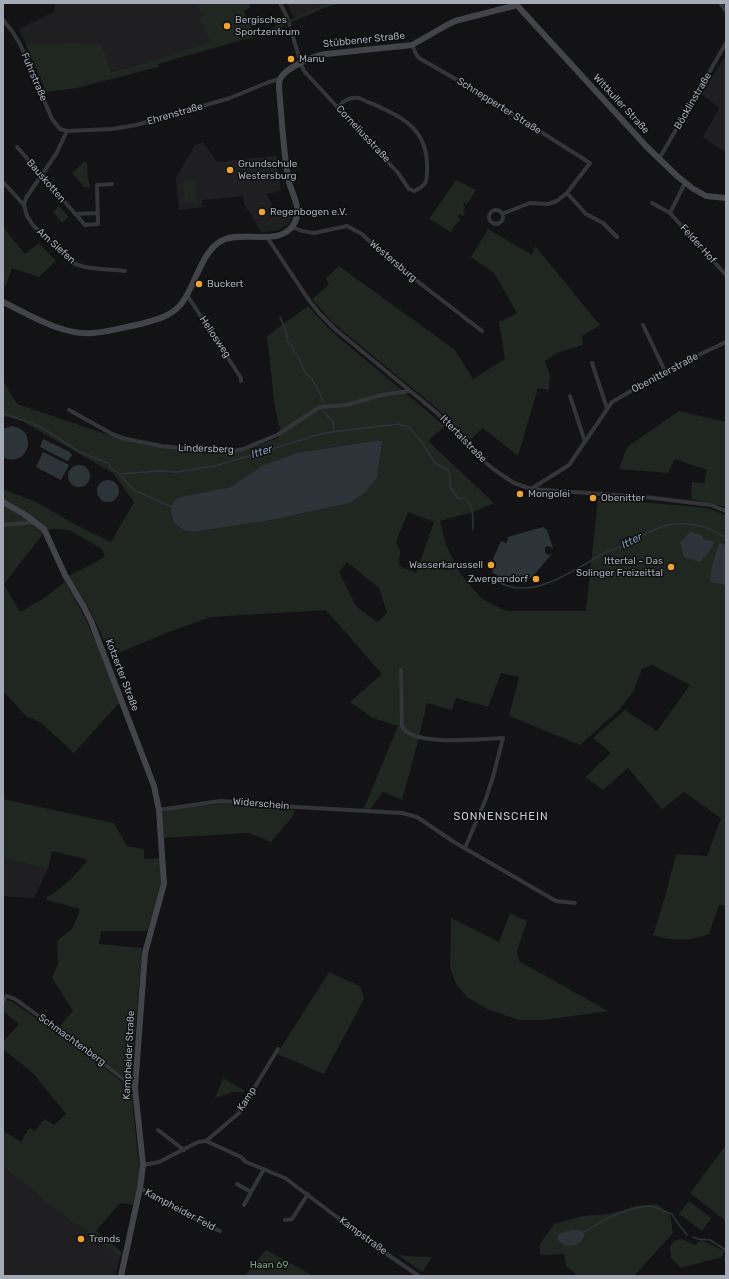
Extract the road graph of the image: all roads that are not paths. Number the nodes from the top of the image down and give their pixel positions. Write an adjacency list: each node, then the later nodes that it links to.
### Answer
1 (280, 3): 5 (street)
2 (720, 3): 4 (street)
3 (517, 4): 9 (street, Stübbener Straße); 15 (street, Wittkuller Straße)
4 (726, 11)
5 (286, 17)
6 (3, 20): 13 (street, Fuhrstraße)
7 (291, 30): 10 (street, Corneliusstraße)
8 (726, 43): 15 (street, Böcklinstraße)
9 (412, 45): 10 (street, Stübbener Straße); 20 (street, Schnepperter Straße)
10 (301, 63): 11 (street, Stübbener Straße); 12 (street, Corneliusstraße)
11 (280, 80): 13 (street, Ehrenstraße); 28 (street)
12 (338, 107): 12 (street, Corneliusstraße)
13 (67, 131): 16 (street)
14 (17, 147): 16 (street, Bauskotten)
15 (659, 159): 18 (street, Wittkuller Straße)
16 (42, 175): 23 (street); 26 (street, Bauskotten)
17 (3, 182): 23 (street, Am Siefen)
18 (685, 183): 21 (street, Wittkuller Straße); 25 (street)
19 (112, 184): 24 (street)
20 (567, 193): 27 (street); 30 (street)
21 (726, 198)
22 (652, 203): 25 (street, Felder Hof)
23 (24, 205): 31 (street, Am Siefen)
24 (98, 213): 26 (street); 26 (street, Bauskotten)
25 (670, 213): 32 (street, Felder Hof)
26 (75, 214)
27 (502, 214)
28 (292, 227): 29 (street); 36 (street, Westersburg)
29 (267, 237): 33 (street); 41 (street, Ittertalstraße)
30 (617, 237)
31 (125, 270)
32 (726, 275)
33 (187, 295): 34 (street); 40 (street, Heliosweg)
34 (3, 302)
35 (643, 324): 39 (street)
36 (482, 331)
37 (726, 342): 39 (street, Obenitterstraße)
38 (592, 363): 43 (street)
39 (665, 371): 43 (street, Obenitterstraße)
40 (241, 381)
41 (409, 391): 44 (street, Lindersberg); 46 (street, Ittertalstraße)
42 (570, 396): 45 (street)
43 (607, 408): 45 (street, Obenitterstraße)
44 (69, 410)
45 (585, 442): 46 (street, Obenitterstraße)
46 (531, 489): 48 (street, Ittertalstraße)
47 (3, 502): 49 (street, Kotzerter Straße)
48 (726, 511)
49 (35, 522): 50 (street); 52 (street, Kotzerter Straße)
50 (3, 525)
51 (401, 670): 53 (street)
52 (159, 810): 53 (street, Widerschein); 54 (street, Kotzerter Straße)
53 (465, 848): 55 (street)
54 (164, 884): 58 (street, Kampheider Straße)
55 (575, 903)
56 (3, 1001): 58 (street, Schmachtenberg)
57 (278, 1049): 60 (street, Kamp)
58 (135, 1088): 62 (street, Kampheider Straße)
59 (158, 1130): 61 (street)
60 (206, 1141): 61 (street); 63 (street, Kampstraße)
61 (184, 1150): 62 (street)
62 (143, 1165): 65 (street, Kampheider Straße)
63 (264, 1169): 66 (street); 67 (street, Kampstraße)
64 (237, 1184): 66 (street)
65 (140, 1188): 70 (street, Kampheider Feld); 71 (street, Kampheider Straße)
66 (251, 1192): 68 (street)
67 (308, 1194): 69 (street); 72 (street, Kampstraße)
68 (244, 1205)
69 (285, 1220)
70 (220, 1231)
71 (121, 1276)
72 (418, 1276)

